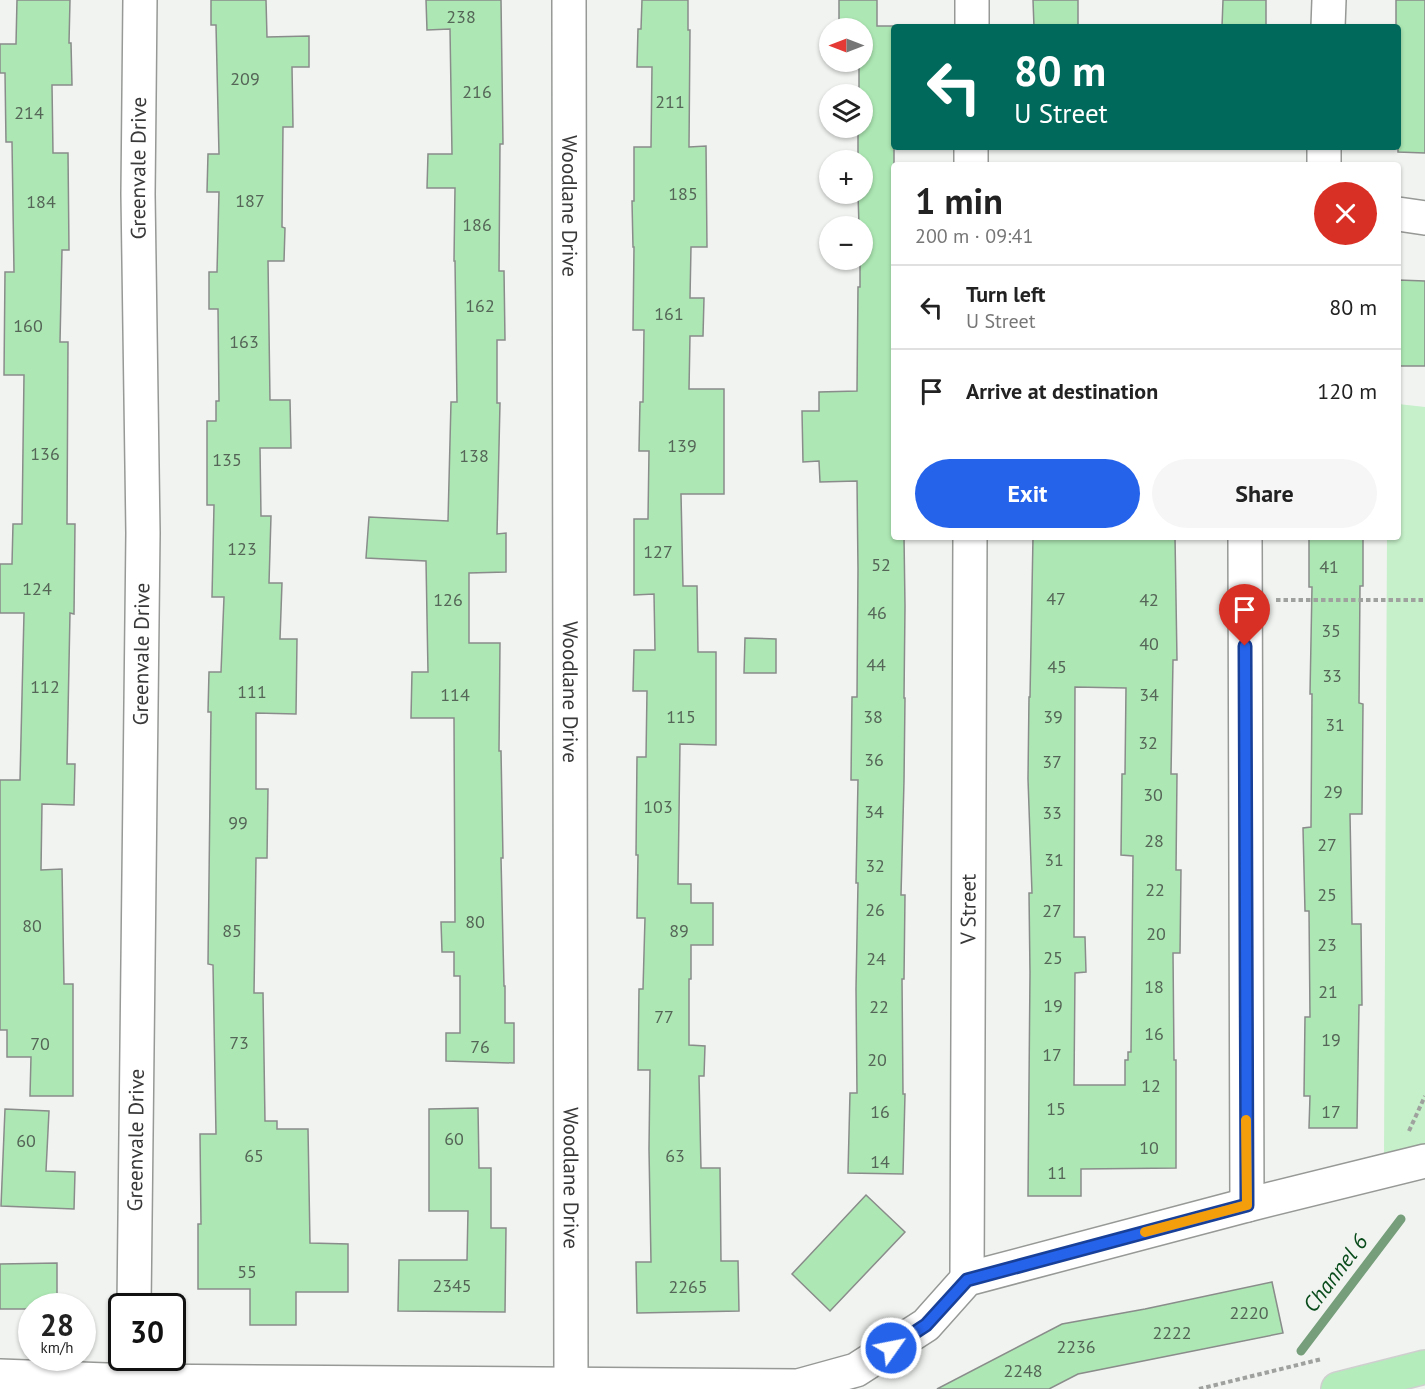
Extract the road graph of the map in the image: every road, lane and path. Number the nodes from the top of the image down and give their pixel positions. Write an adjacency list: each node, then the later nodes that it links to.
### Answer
1 (140, 0): 16 (street, Greenvale Drive)
2 (569, 0): 22 (street, Woodlane Drive)
3 (972, 0): 5 (street)
4 (1329, 0): 6 (street)
5 (972, 24)
6 (1328, 24)
7 (1401, 214): 8 (street)
8 (1425, 218)
9 (970, 540): 15 (street, V Street)
10 (1245, 540): 11 (street)
11 (1245, 599): 12 (path); 14 (street)
12 (1425, 600)
13 (1425, 1161): 14 (street)
14 (1247, 1205): 15 (street)
15 (967, 1280): 22 (street)
16 (134, 1293)
17 (1323, 1359): 23 (path)
18 (1425, 1367): 24 (main road)
19 (108, 1370): 21 (street)
20 (186, 1371): 22 (street)
21 (0, 1376)
22 (571, 1383)
23 (1199, 1389)
24 (1338, 1389)

